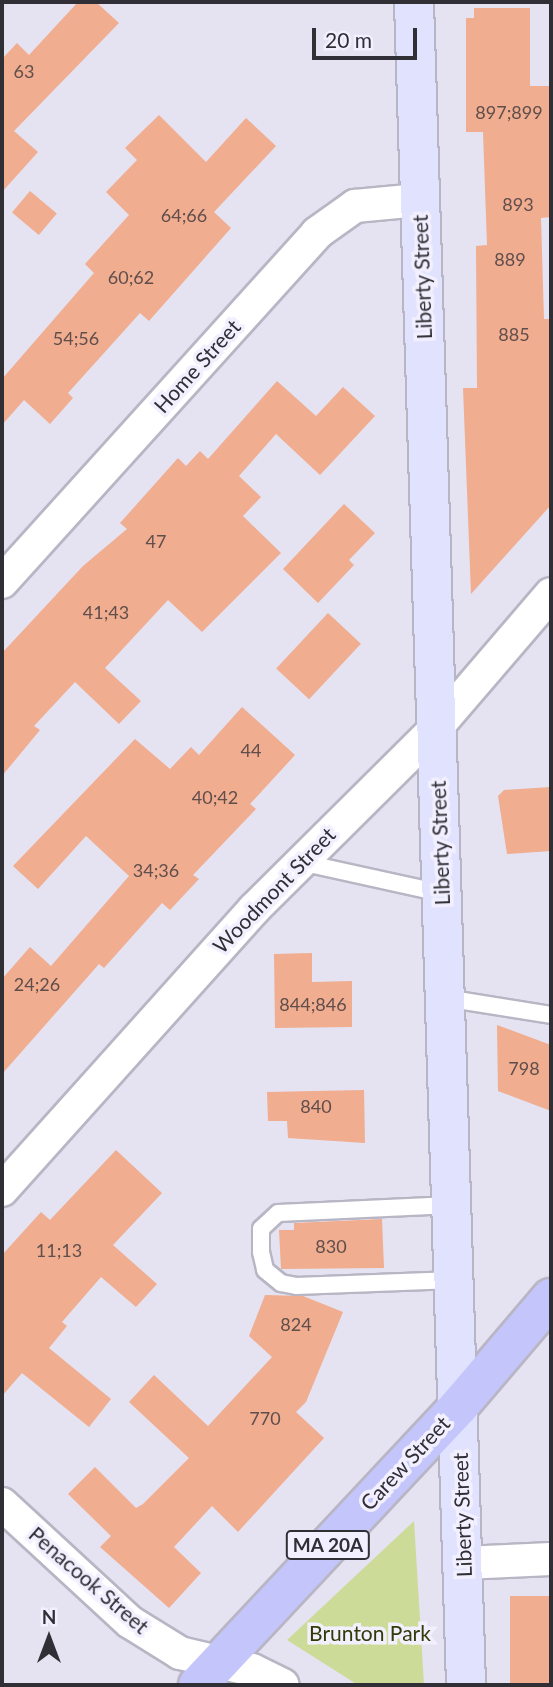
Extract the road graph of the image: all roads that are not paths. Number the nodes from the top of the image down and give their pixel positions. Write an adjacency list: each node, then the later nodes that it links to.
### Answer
1 (414, 2): 2 (main road, Liberty Street)
2 (419, 200): 3 (street, Home Street); 5 (main road, Liberty Street)
3 (2, 582)
4 (551, 594): 5 (street, Woodmont Street)
5 (437, 727): 6 (street, Woodmont Street); 7 (main road, Liberty Street)
6 (300, 862): 7 (lane); 10 (street, Woodmont Street)
7 (442, 893): 8 (main road, Liberty Street)
8 (446, 998): 9 (lane); 11 (main road, Liberty Street)
9 (551, 1015)
10 (2, 1190)
11 (452, 1205): 12 (main road, Liberty Street); 12 (lane)
12 (455, 1280): 14 (main road, Liberty Street)
13 (551, 1298): 14 (main road, Carew Street / MA 20A)
14 (458, 1406): 17 (main road, Liberty Street); 18 (main road, Carew Street / MA 20A)
15 (2, 1504): 18 (street, Penacook Street)
16 (551, 1559): 17 (street)
17 (463, 1563): 20 (main road, Liberty Street)
18 (204, 1679): 19 (street, Penacook Street)
19 (283, 1685)
20 (466, 1685)

